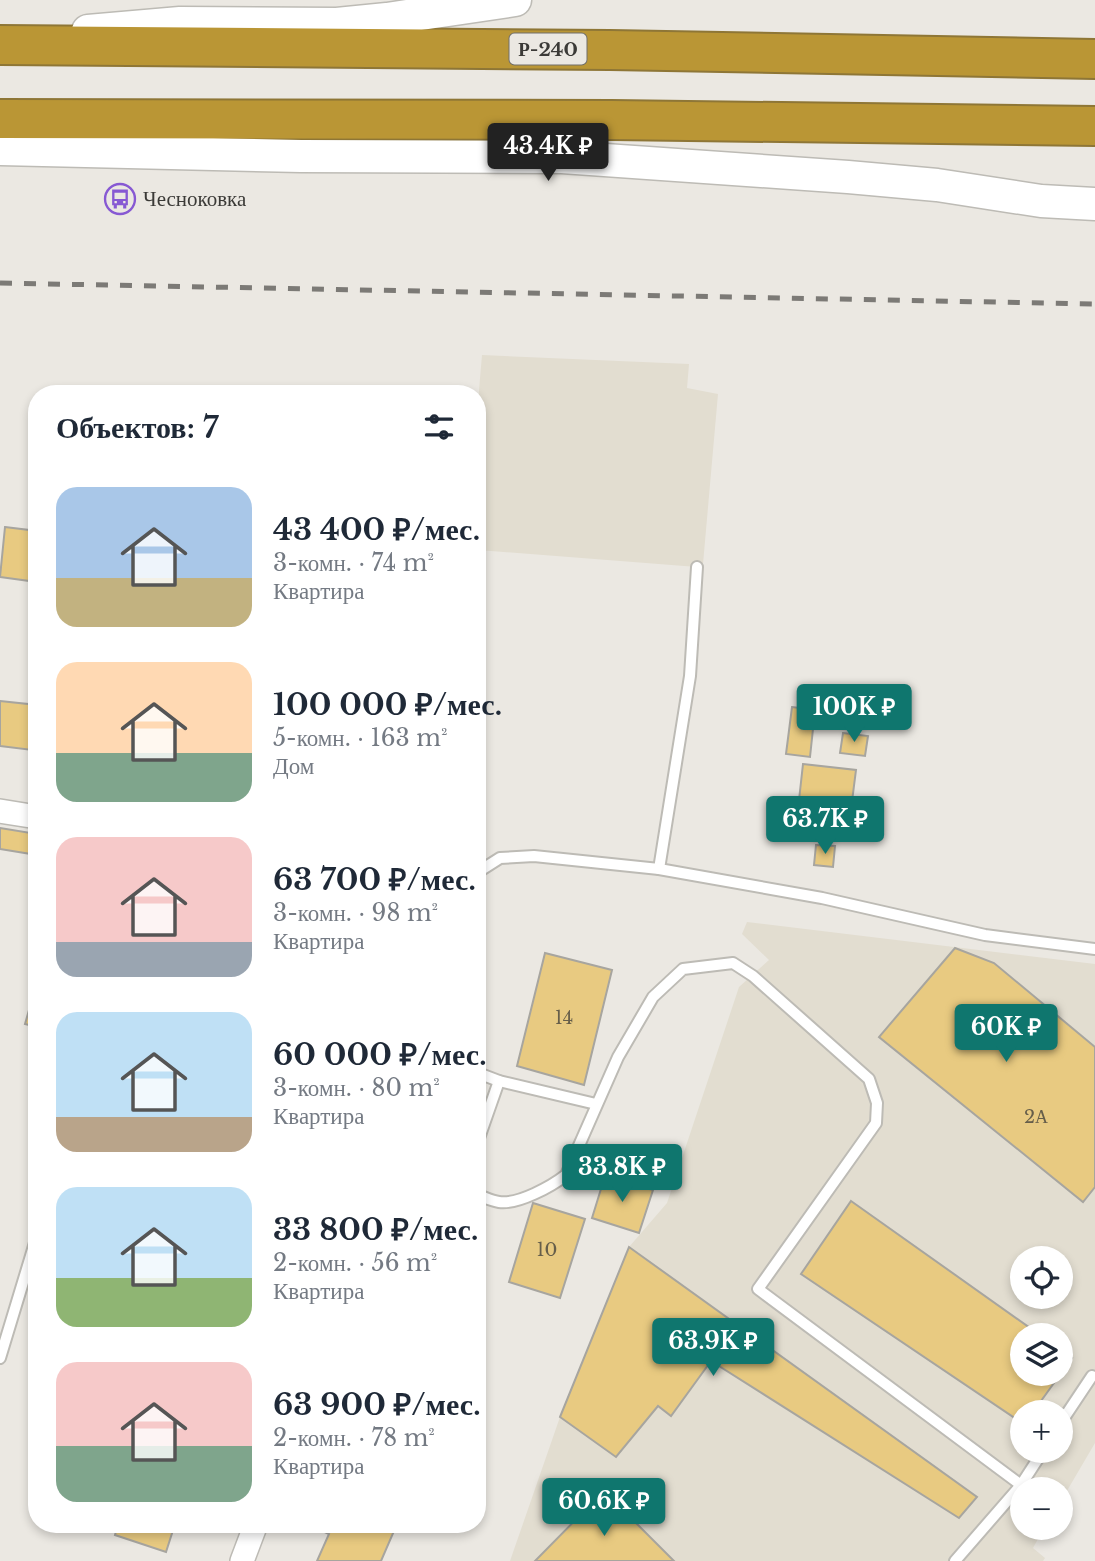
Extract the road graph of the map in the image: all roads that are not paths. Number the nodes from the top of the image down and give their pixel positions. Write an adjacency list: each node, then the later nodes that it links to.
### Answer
1 (515, 0): 2 (street)
2 (0, 38)
3 (0, 45): 4 (highway, Р-240)
4 (1095, 59)
5 (0, 119): 6 (highway)
6 (1095, 126)
7 (0, 149): 8 (street)
8 (1095, 204)
9 (697, 567): 13 (lane)
10 (0, 811): 11 (street)
11 (28, 816)
12 (486, 867): 13 (lane)
13 (659, 869): 14 (lane)
14 (1095, 949)
15 (486, 1076): 16 (lane)
16 (499, 1081): 17 (lane); 18 (lane)
17 (596, 1104): 19 (lane); 24 (lane)
18 (486, 1118)
19 (486, 1198)
20 (28, 1266): 21 (lane)
21 (0, 1358)
22 (1091, 1376): 23 (lane)
23 (1073, 1404)
24 (1010, 1477)
25 (1010, 1498): 28 (lane)
26 (253, 1533): 27 (street)
27 (242, 1561)
28 (955, 1561)

